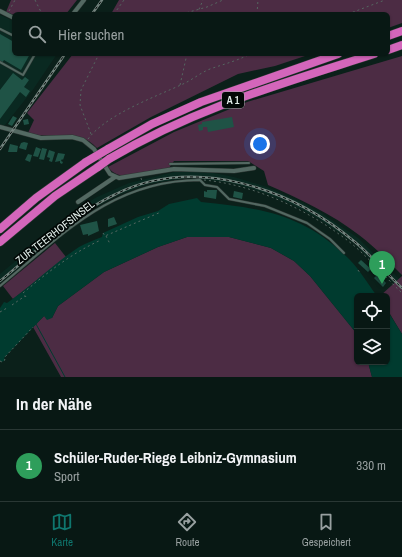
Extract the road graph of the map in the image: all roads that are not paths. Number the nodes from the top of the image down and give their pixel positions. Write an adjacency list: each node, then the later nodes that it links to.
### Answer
1 (84, 0): 3 (street)
2 (0, 12): 4 (street)
3 (75, 12)
4 (12, 17)
5 (0, 29): 7 (lane)
6 (402, 31): 8 (highway)
7 (12, 35)
8 (390, 35)
9 (402, 36): 10 (highway)
10 (390, 39)
11 (402, 45): 13 (highway)
12 (402, 49): 14 (highway)
13 (390, 50)
14 (390, 51)
15 (34, 56): 21 (lane)
16 (332, 56): 22 (highway)
17 (336, 56): 22 (highway, A 1)
18 (368, 56): 20 (highway, A 1)
19 (371, 56): 20 (highway)
20 (365, 57): 30 (highway, A 1, bridge)
21 (0, 62)
22 (309, 64): 29 (highway, A 1, bridge)
23 (0, 127): 27 (street)
24 (249, 163): 25 (lane)
25 (170, 164)
26 (254, 168): 27 (street)
27 (115, 177): 28 (street)
28 (78, 202)
29 (0, 229)
30 (0, 242)
31 (344, 253): 32 (lane, ZUR TEERHOFSINSEL)
32 (0, 286)

